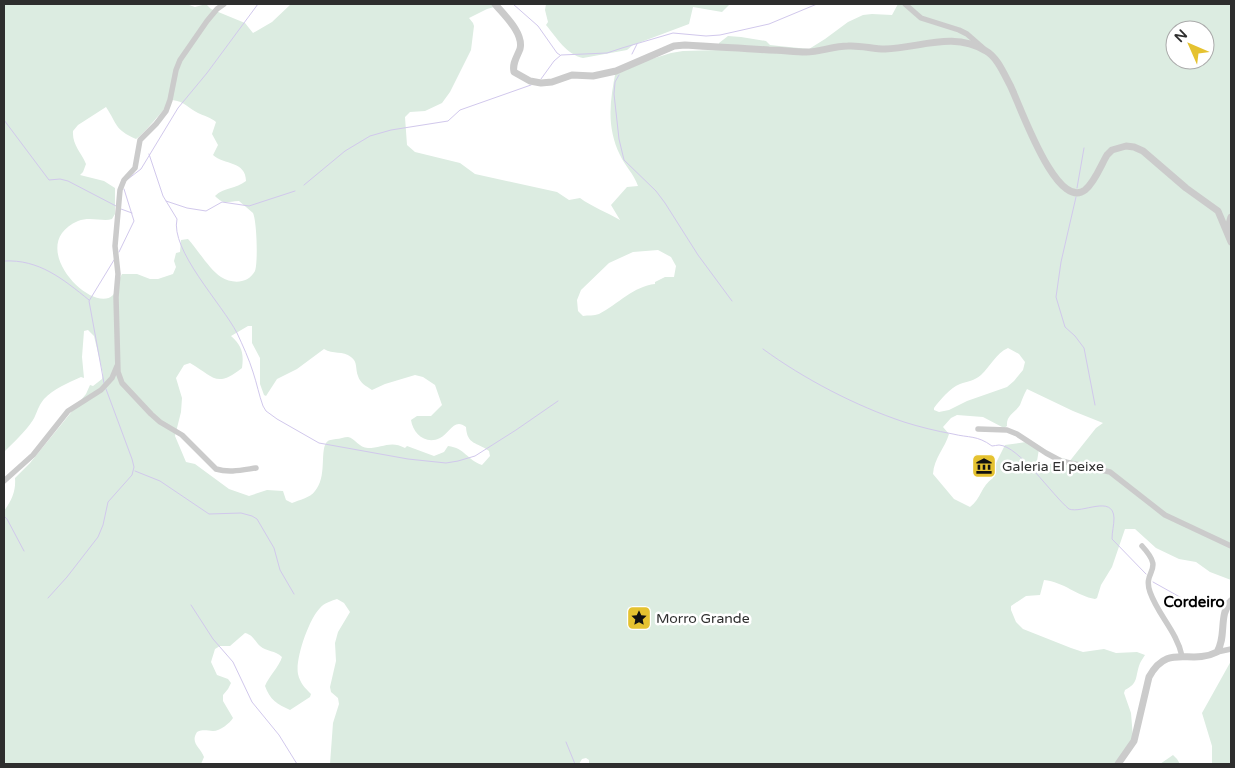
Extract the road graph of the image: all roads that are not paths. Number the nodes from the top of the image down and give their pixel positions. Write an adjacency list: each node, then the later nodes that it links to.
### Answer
1 (224, 4): 8 (street)
2 (495, 4): 4 (street)
3 (905, 4): 4 (street)
4 (988, 53): 6 (street)
5 (1231, 217): 6 (street)
6 (1227, 231): 7 (street)
7 (1231, 242)
8 (118, 364): 10 (street); 11 (street)
9 (978, 428): 13 (street)
10 (256, 468)
11 (4, 481)
12 (1142, 546): 17 (street)
13 (1231, 546)
14 (1231, 601): 16 (street)
15 (1231, 649): 16 (street)
16 (1217, 652): 17 (street)
17 (1182, 656): 18 (street)
18 (1118, 764)

